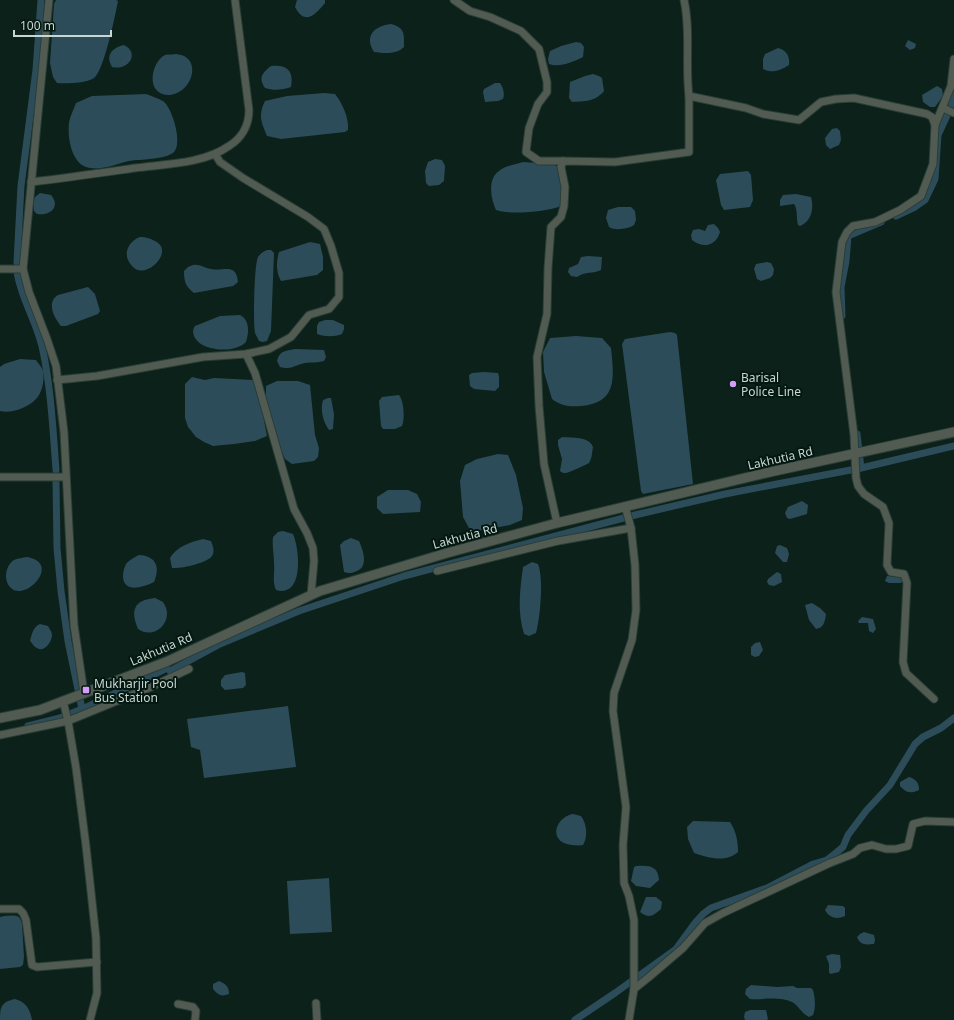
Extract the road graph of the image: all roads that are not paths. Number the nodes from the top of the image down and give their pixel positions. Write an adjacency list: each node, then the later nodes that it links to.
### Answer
1 (49, 0): 12 (street)
2 (235, 0): 10 (street)
3 (454, 0): 11 (street)
4 (684, 0): 6 (street)
5 (954, 59): 7 (street)
6 (689, 96): 9 (street); 11 (street)
7 (942, 108): 8 (street); 9 (street)
8 (954, 113)
9 (935, 126): 18 (street)
10 (215, 154): 12 (street); 15 (street)
11 (563, 161): 22 (street)
12 (31, 182): 14 (street)
13 (0, 269): 14 (street)
14 (23, 269): 16 (street)
15 (246, 354): 16 (street); 25 (street)
16 (57, 380): 20 (street)
17 (954, 432): 18 (street, Lakhutia Rd)
18 (855, 453): 21 (street, Lakhutia Rd); 28 (street)
19 (0, 477): 20 (street)
20 (66, 477): 27 (street)
21 (625, 506): 22 (street, Lakhutia Rd); 23 (street)
22 (557, 523): 25 (street, Lakhutia Rd)
23 (631, 528): 24 (street); 36 (street)
24 (437, 571)
25 (311, 595): 27 (street, Lakhutia Rd)
26 (189, 669): 31 (street)
27 (84, 693): 29 (street, Lakhutia Rd)
28 (934, 699)
29 (63, 701): 30 (street, Lakhutia Rd); 31 (street)
30 (0, 718)
31 (68, 721): 32 (street); 35 (street)
32 (0, 735)
33 (954, 822): 36 (street)
34 (0, 909): 35 (street)
35 (97, 962): 39 (street)
36 (634, 989): 42 (street)
37 (316, 1003): 41 (street)
38 (178, 1004): 40 (street)
39 (90, 1020)
40 (195, 1020)
41 (317, 1020)
42 (629, 1020)

